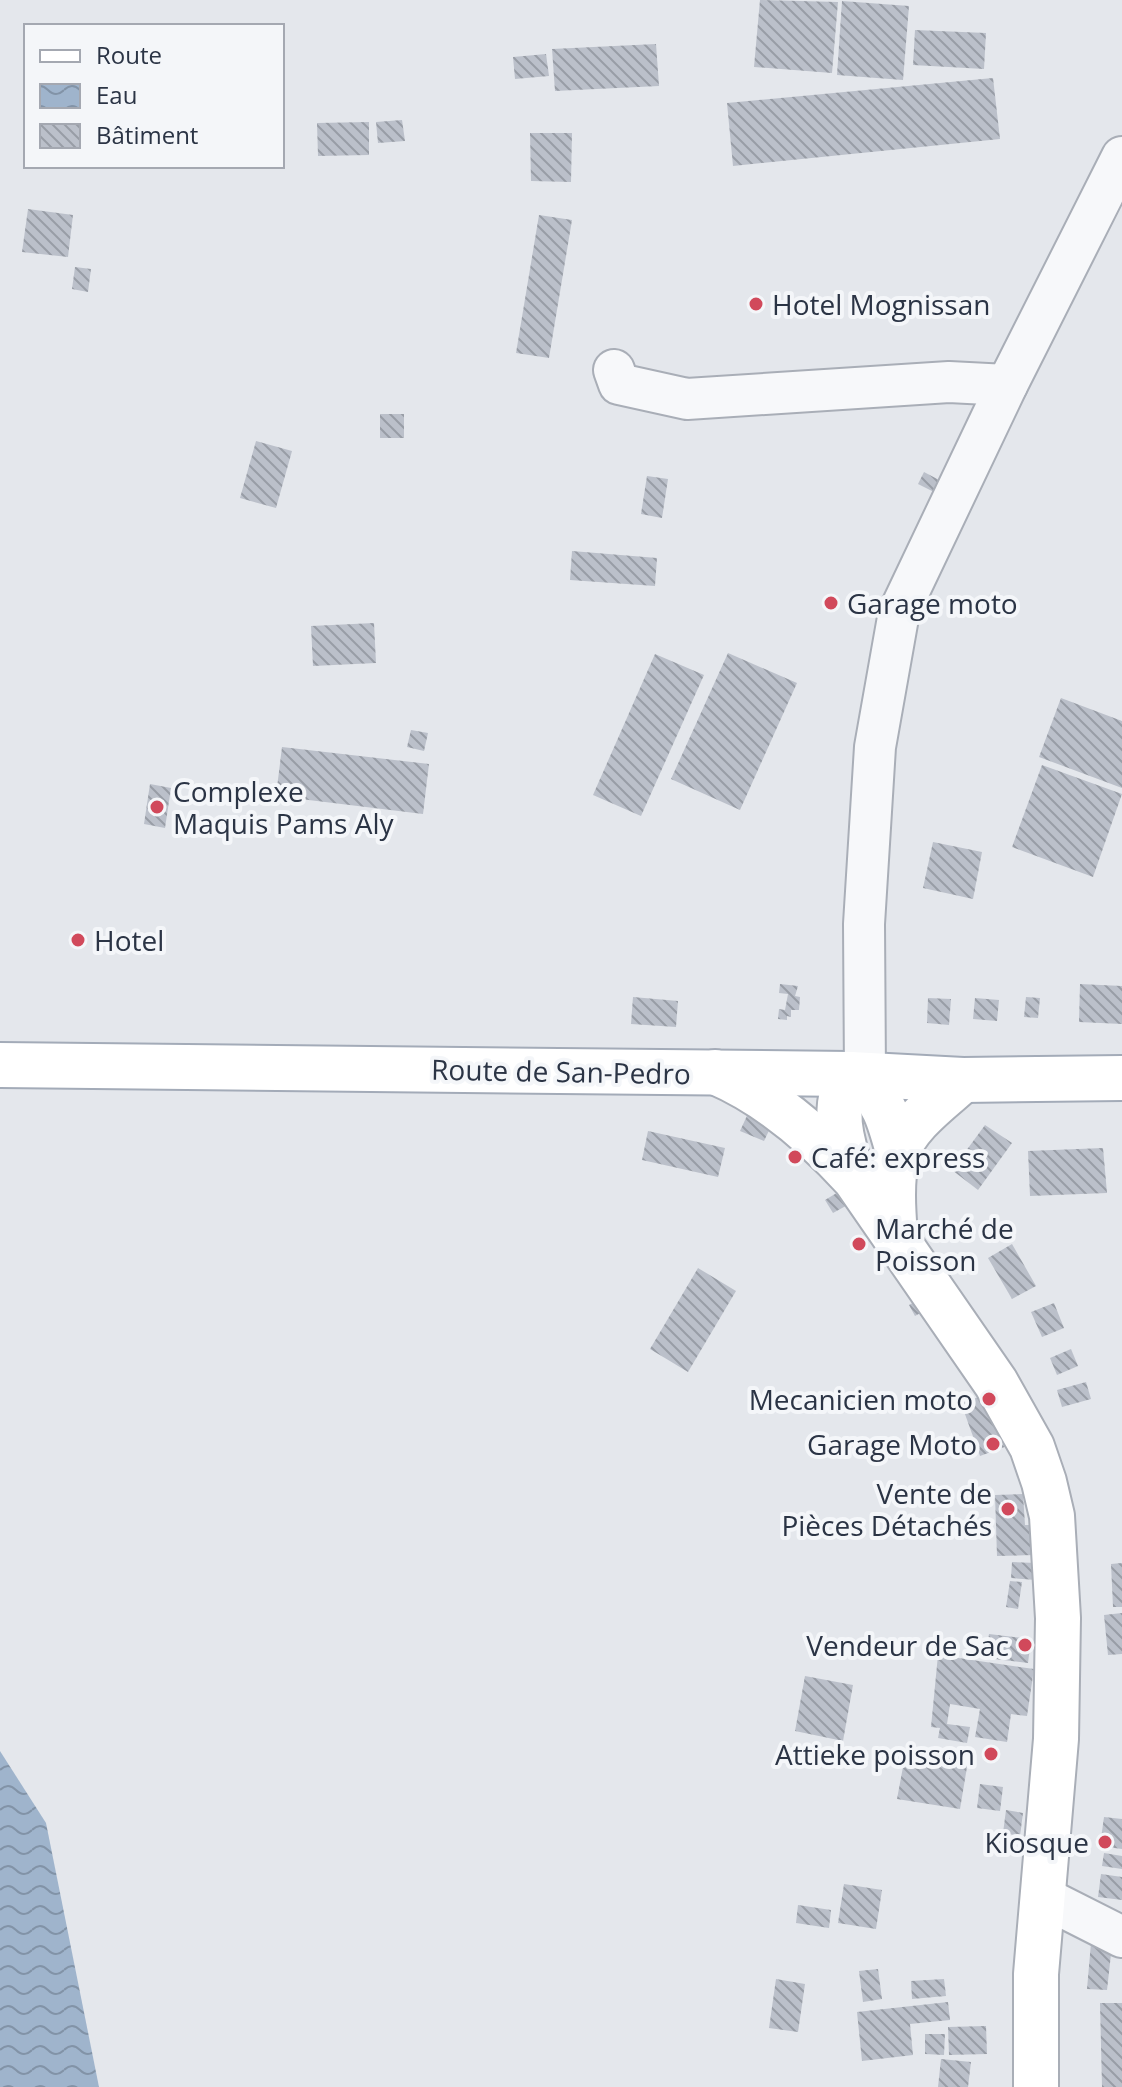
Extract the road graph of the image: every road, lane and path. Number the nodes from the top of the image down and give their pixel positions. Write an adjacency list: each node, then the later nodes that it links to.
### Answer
1 (1122, 157): 3 (street)
2 (614, 370): 3 (street)
3 (1007, 385): 6 (street)
4 (0, 1065): 5 (street, Route de San-Pedro)
5 (715, 1072): 6 (street, Route de San-Pedro); 10 (street)
6 (858, 1075): 8 (street, Route de San-Pedro); 9 (street); 10 (street)
7 (1122, 1078): 8 (street, Route de San-Pedro)
8 (963, 1080): 9 (street)
9 (898, 1152): 11 (street)
10 (855, 1179): 11 (street)
11 (895, 1236): 12 (street)
12 (1043, 1897): 13 (street); 14 (street)
13 (1122, 1937)
14 (1036, 2087)

